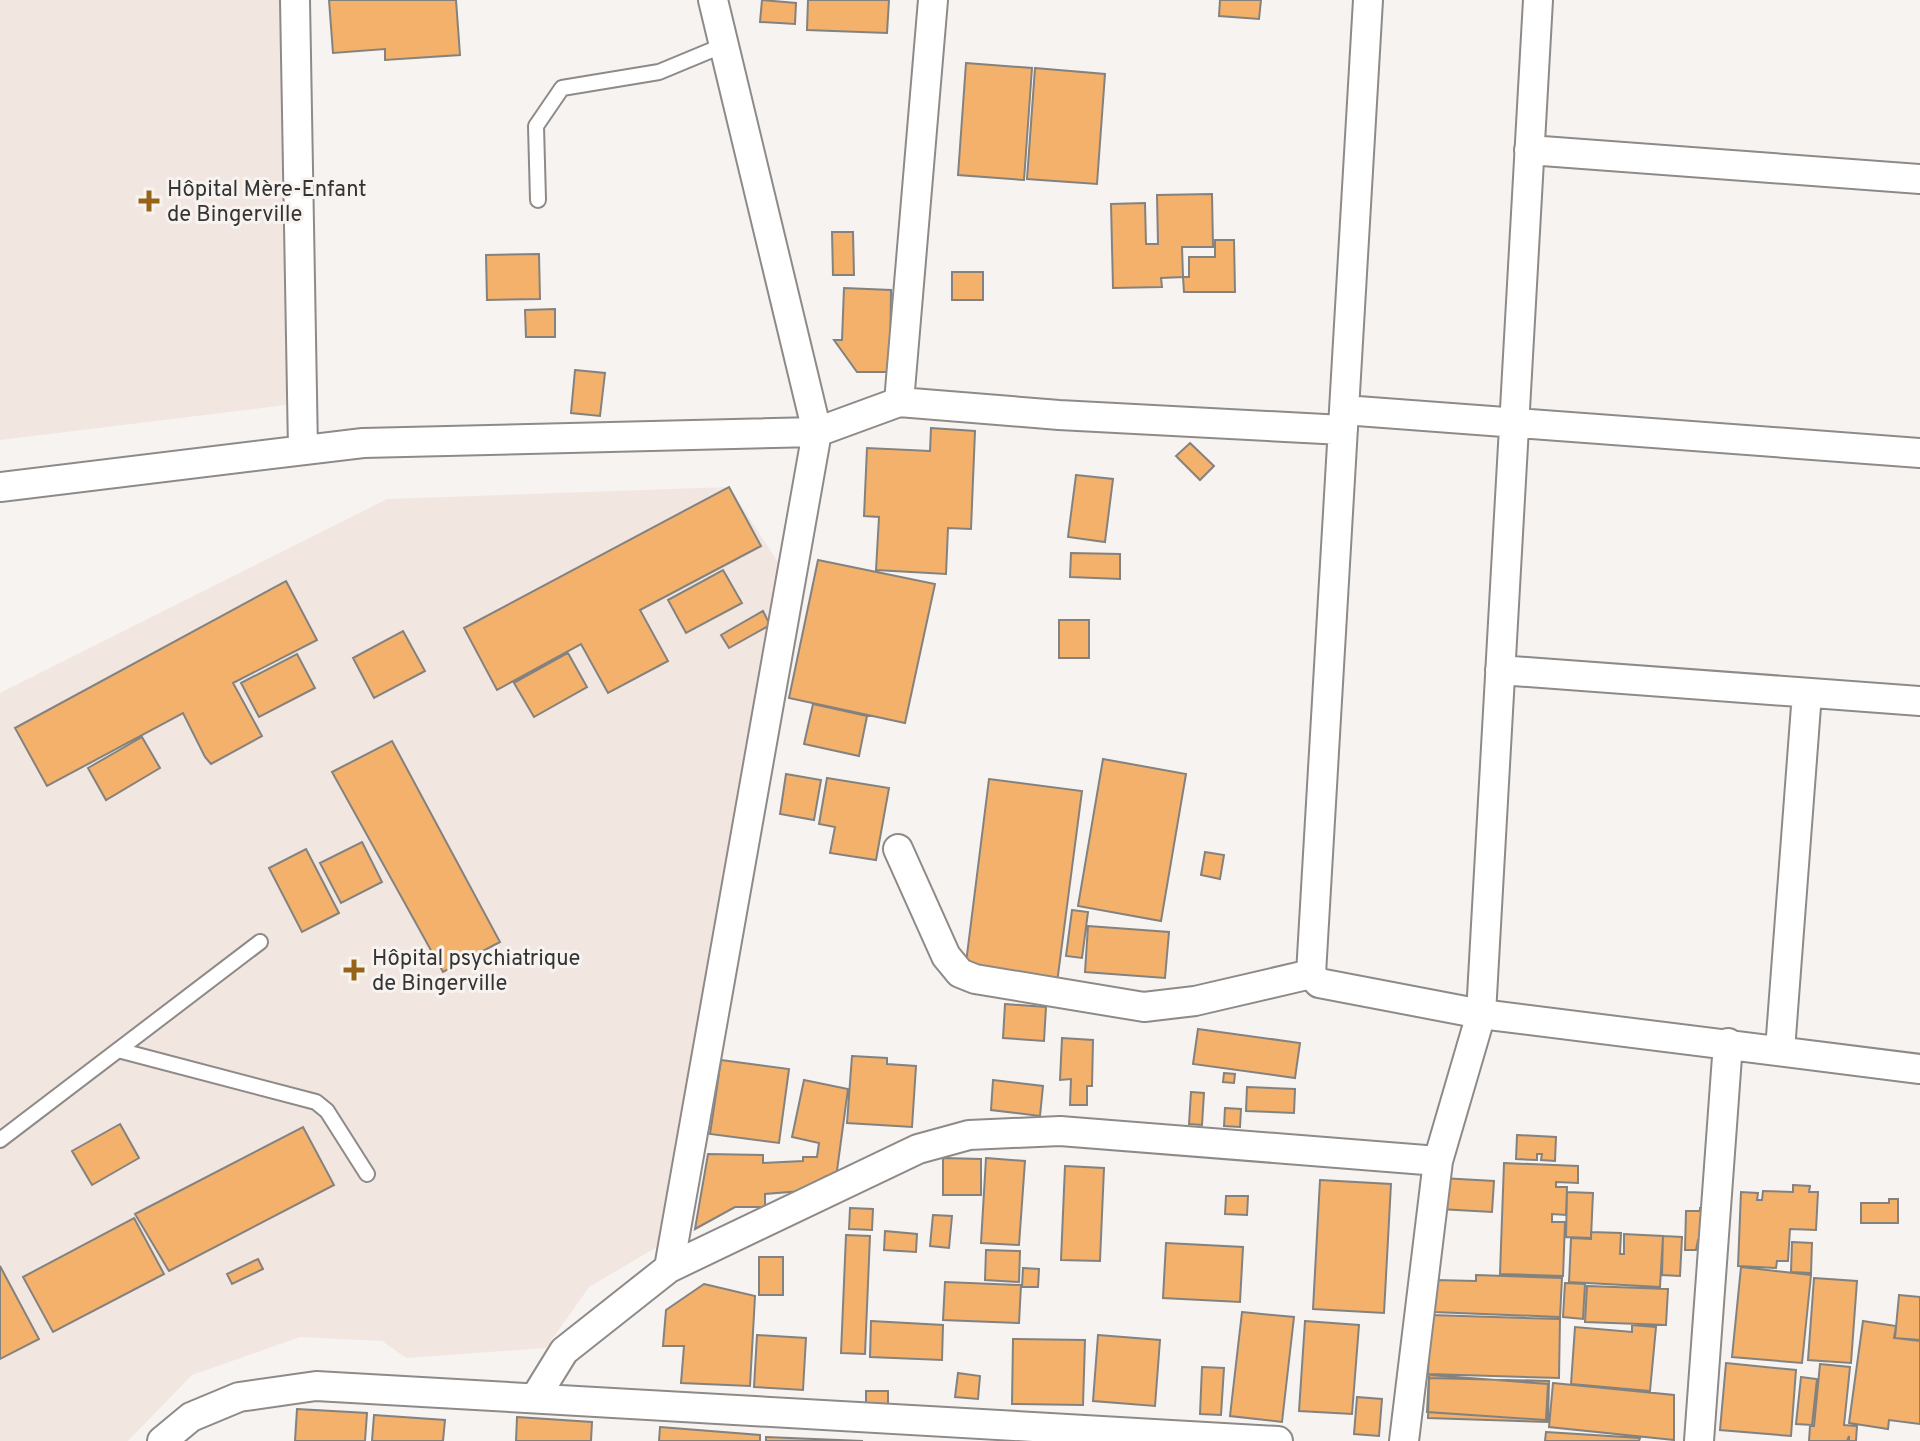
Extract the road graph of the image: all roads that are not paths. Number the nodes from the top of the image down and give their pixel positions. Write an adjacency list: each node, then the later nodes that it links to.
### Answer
1 (295, 0): 14 (street)
2 (713, 0): 6 (street)
3 (933, 0): 10 (street)
4 (1368, 0): 11 (street)
5 (1538, 0): 7 (street)
6 (724, 45): 9 (lane); 13 (street)
7 (1529, 150): 8 (street); 12 (street)
8 (1920, 179)
9 (538, 200)
10 (899, 402): 11 (street); 13 (street)
11 (1344, 420): 12 (street); 22 (street)
12 (1514, 422): 15 (street); 17 (street)
13 (817, 432): 14 (street); 31 (street)
14 (303, 450): 16 (street)
15 (1920, 453)
16 (0, 487)
17 (1500, 670): 18 (street); 23 (street)
18 (1807, 693): 19 (street); 26 (street)
19 (1920, 701)
20 (898, 849): 22 (street)
21 (260, 942): 25 (lane)
22 (1311, 974): 23 (street)
23 (1481, 1014): 24 (street); 29 (street)
24 (1728, 1043): 26 (street); 37 (street)
25 (118, 1050): 28 (lane); 30 (lane)
26 (1780, 1050): 27 (street)
27 (1920, 1069)
28 (0, 1140)
29 (1438, 1161): 31 (street); 36 (street)
30 (367, 1174)
31 (669, 1268): 32 (street)
32 (535, 1398): 33 (street); 34 (street)
33 (910, 1430): 35 (street)
34 (162, 1441)
35 (1278, 1441)
36 (1404, 1441)
37 (1699, 1441)

